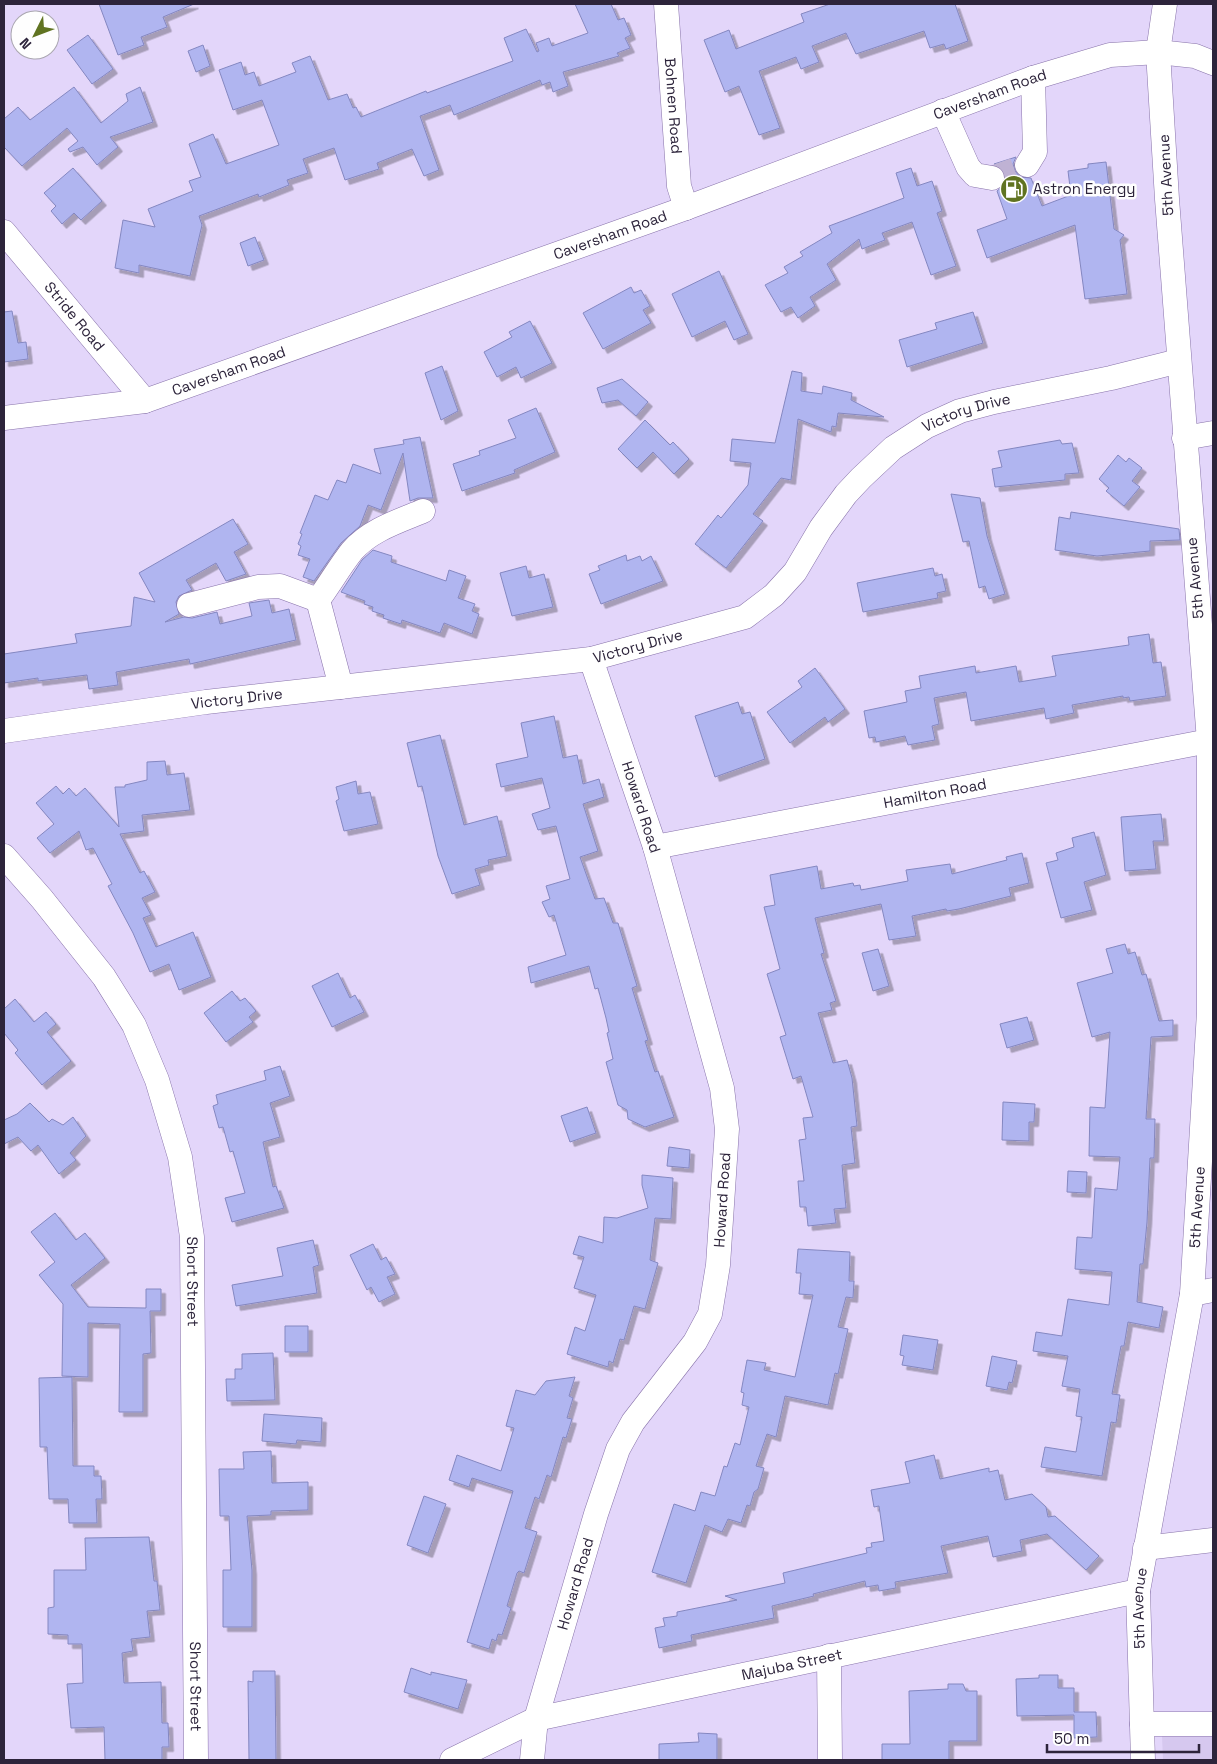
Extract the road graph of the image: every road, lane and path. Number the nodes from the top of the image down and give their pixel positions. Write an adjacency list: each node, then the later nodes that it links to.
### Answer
1 (666, 4): 9 (street, Bohnen Road)
2 (1166, 4): 3 (street, 5th Avenue)
3 (1158, 52): 4 (street, Caversham Road); 5 (street, Caversham Road); 11 (street, 5th Avenue)
4 (1213, 63)
5 (1033, 78): 6 (street, Caversham Road); 7 (street)
6 (943, 111): 8 (street); 9 (street, Caversham Road)
7 (1027, 166)
8 (992, 178)
9 (686, 208): 12 (street, Caversham Road)
10 (4, 232): 12 (street, Stride Road)
11 (1179, 361): 15 (street, 5th Avenue); 19 (street, Victory Drive)
12 (145, 401): 13 (street, Caversham Road)
13 (4, 418)
14 (1213, 433): 15 (street)
15 (1184, 438): 22 (street, 5th Avenue)
16 (423, 511): 17 (street)
17 (318, 600): 18 (street); 20 (street)
18 (190, 605)
19 (591, 658): 20 (street, Victory Drive); 23 (street, Howard Road)
20 (341, 687): 21 (street, Victory Drive)
21 (4, 732)
22 (1211, 742): 23 (street, Hamilton Road); 25 (street, 5th Avenue)
23 (656, 847): 30 (street, Howard Road)
24 (4, 856): 33 (street, Short Street)
25 (1202, 1292): 27 (street, 5th Avenue)
26 (1213, 1540): 27 (street)
27 (1146, 1548): 28 (street, 5th Avenue)
28 (1138, 1591): 29 (street, Majuba Street); 31 (street, 5th Avenue)
29 (829, 1656): 30 (street, Majuba Street); 36 (street)
30 (536, 1719): 34 (street, Majuba Street); 35 (street, Howard Road)
31 (1142, 1724): 32 (street); 37 (street, 5th Avenue)
32 (1213, 1724)
33 (196, 1760)
34 (452, 1760)
35 (532, 1760)
36 (830, 1760)
37 (1143, 1760)

